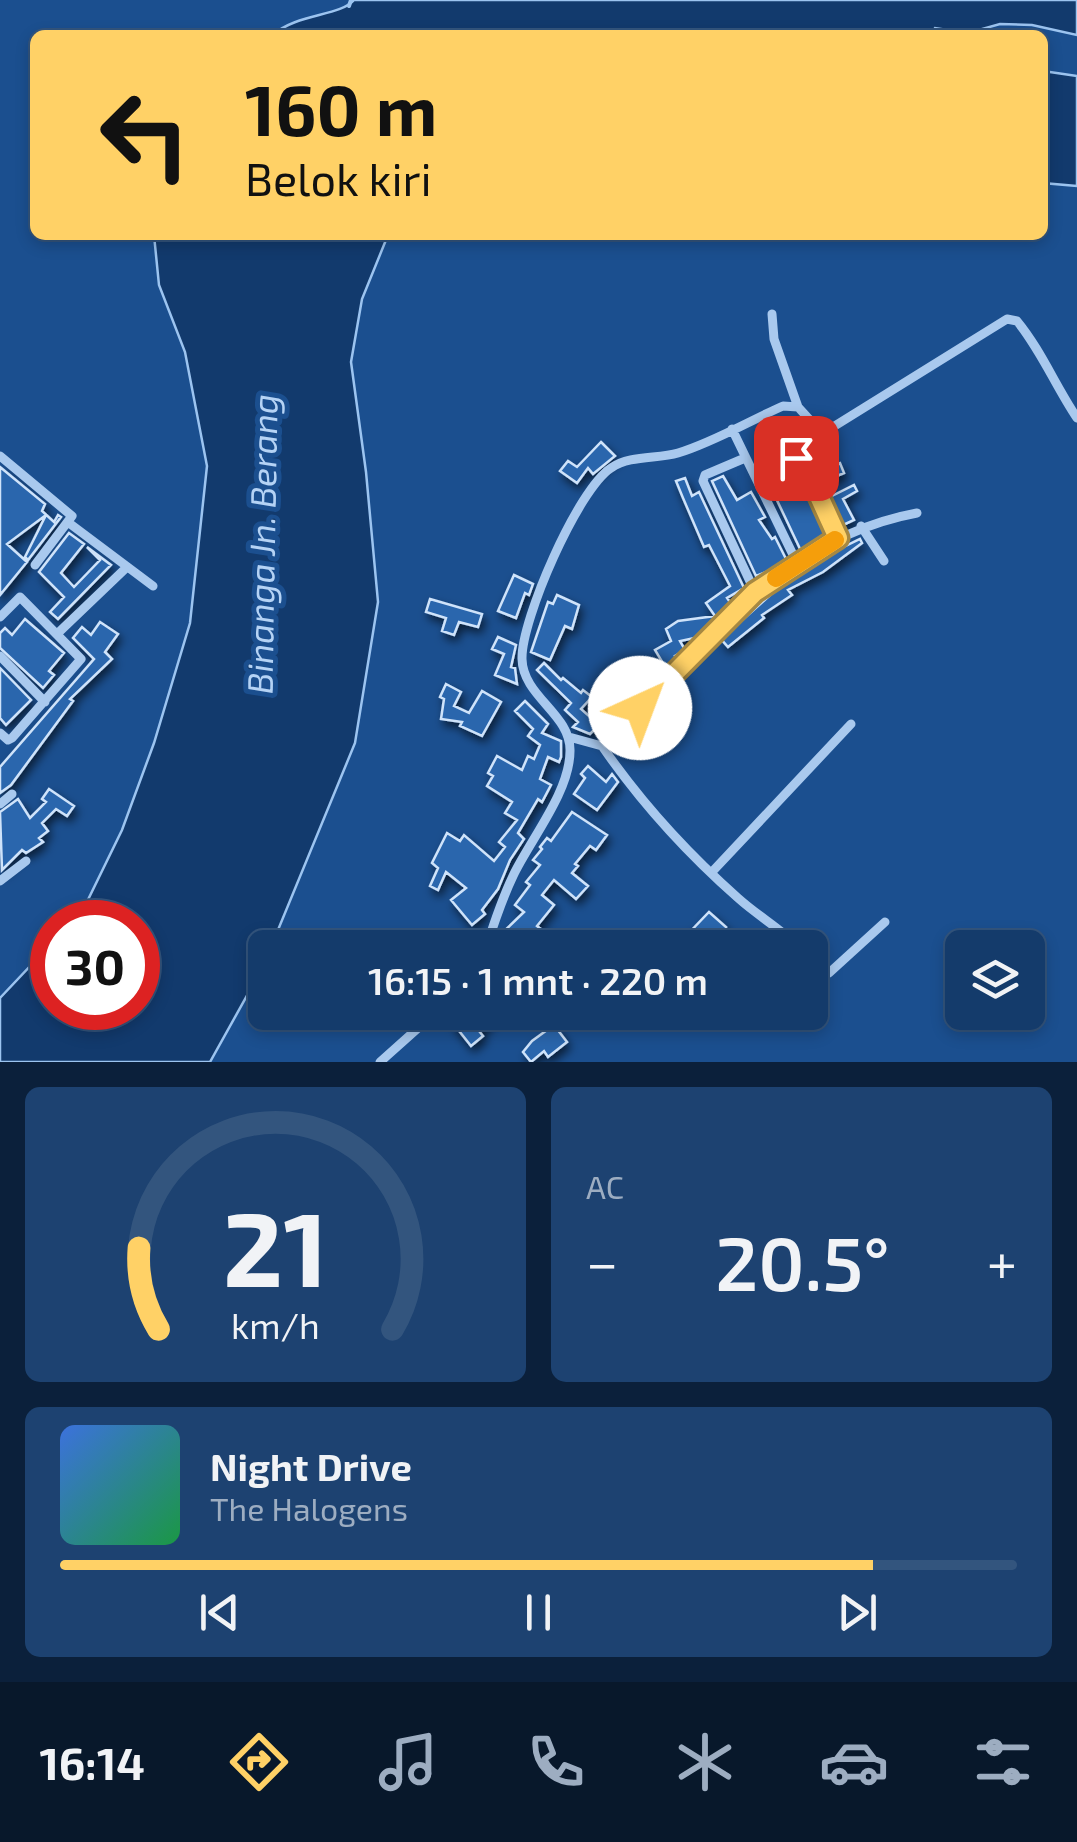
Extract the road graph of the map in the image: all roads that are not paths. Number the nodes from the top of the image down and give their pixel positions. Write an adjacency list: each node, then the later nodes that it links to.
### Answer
1 (772, 314): 2 (street)
2 (798, 407): 3 (street); 4 (street)
3 (1077, 418)
4 (732, 429): 6 (street); 24 (street)
5 (0, 456): 9 (street)
6 (745, 458): 7 (street); 17 (street)
7 (756, 476): 11 (street); 13 (street)
8 (917, 513): 10 (street)
9 (69, 523): 14 (street); 15 (street)
10 (861, 526): 11 (street); 12 (street)
11 (838, 538): 13 (street)
12 (884, 561)
13 (797, 563): 17 (street)
14 (35, 565)
15 (127, 567): 16 (street); 19 (street)
16 (154, 586)
17 (755, 592): 25 (street)
18 (0, 617): 19 (street)
19 (57, 634): 21 (street)
20 (0, 656): 21 (street)
21 (45, 702): 23 (street)
22 (851, 724): 29 (street)
23 (0, 733)
24 (569, 737): 25 (street); 32 (street)
25 (602, 746): 29 (street)
26 (12, 794): 27 (street)
27 (0, 804)
28 (26, 861): 30 (street)
29 (711, 874): 33 (street)
30 (0, 881)
31 (885, 922): 34 (street)
32 (493, 930)
33 (778, 930)
34 (828, 971)
35 (416, 1030): 36 (street)
36 (380, 1062)

